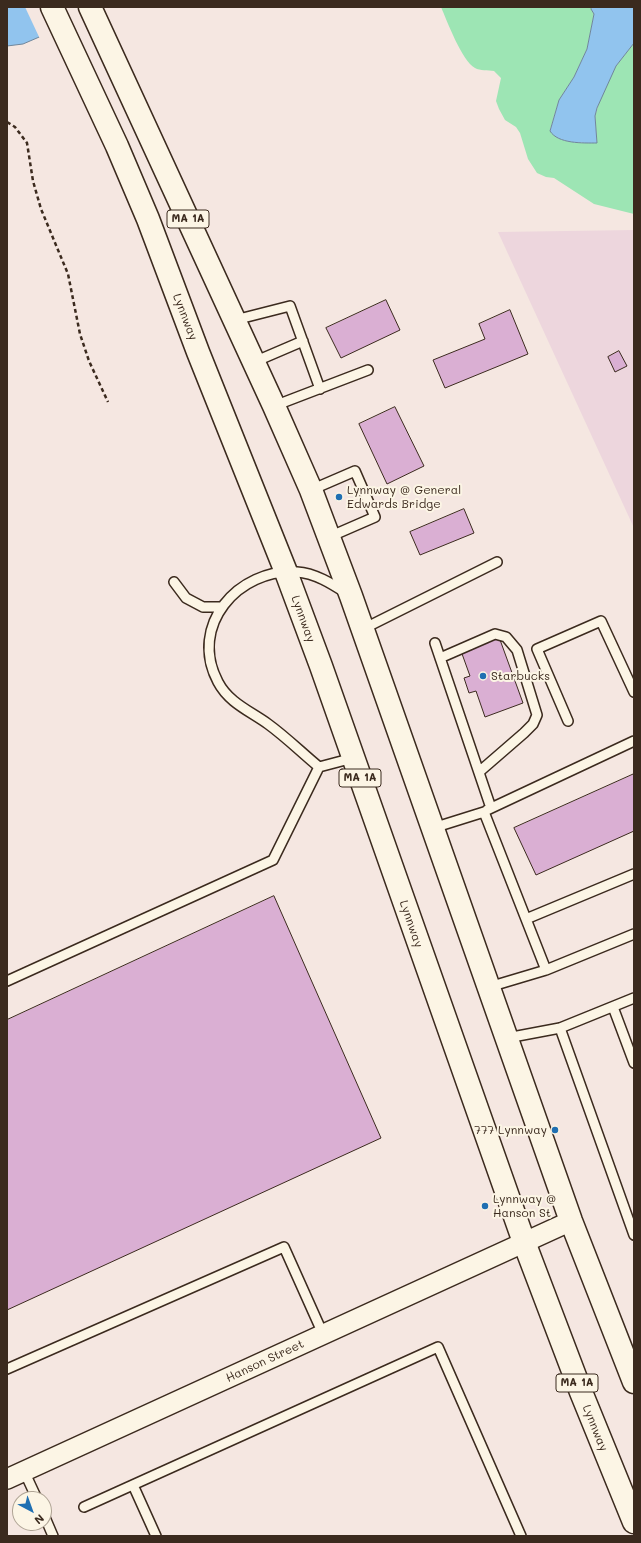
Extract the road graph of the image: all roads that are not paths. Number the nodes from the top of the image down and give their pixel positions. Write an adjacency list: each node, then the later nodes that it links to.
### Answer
1 (52, 7): 12 (highway, Lynnway / MA 1A)
2 (90, 7): 3 (highway, MA 1A)
3 (235, 320): 4 (lane); 5 (highway, MA 1A)
4 (303, 341): 5 (lane); 7 (lane)
5 (254, 362): 8 (highway, MA 1A)
6 (368, 370): 7 (lane)
7 (320, 388): 8 (lane)
8 (274, 406): 9 (highway, MA 1A)
9 (311, 490): 10 (highway, MA 1A); 10 (lane)
10 (329, 537): 14 (highway, MA 1A)
11 (497, 562): 16 (lane)
12 (286, 572): 14 (lane); 15 (lane); 22 (highway, Lynnway / MA 1A)
13 (174, 582): 15 (lane)
14 (351, 596): 16 (highway, MA 1A)
15 (222, 607): 23 (lane)
16 (363, 629): 26 (highway, MA 1A)
17 (435, 643): 18 (lane)
18 (440, 658): 24 (lane); 24 (lane)
19 (634, 692): 20 (lane)
20 (568, 721)
21 (634, 741): 25 (lane)
22 (353, 758): 23 (lane); 40 (highway, Lynnway / MA 1A)
23 (319, 767): 31 (lane)
24 (479, 772): 25 (lane)
25 (488, 810): 26 (lane); 28 (lane)
26 (433, 828): 32 (highway, MA 1A)
27 (634, 874): 28 (lane)
28 (526, 920): 30 (lane)
29 (634, 934): 30 (lane)
30 (546, 970): 32 (lane)
31 (7, 981)
32 (489, 987): 36 (highway, MA 1A)
33 (634, 998): 34 (lane)
34 (613, 1007): 35 (lane); 37 (lane)
35 (560, 1028): 36 (lane); 39 (lane)
36 (507, 1038): 38 (highway, MA 1A)
37 (634, 1063)
38 (571, 1221): 40 (street); 42 (highway, MA 1A)
39 (633, 1229)
40 (524, 1242): 41 (street, Hanson Street); 50 (highway, Lynnway / MA 1A)
41 (323, 1334): 43 (lane); 45 (street, Hanson Street)
42 (628, 1352): 44 (highway, MA 1A)
43 (7, 1369)
44 (634, 1382)
45 (24, 1471): 46 (street, Hanson Street); 48 (lane)
46 (7, 1479)
47 (134, 1485): 49 (lane); 51 (lane); 52 (lane)
48 (33, 1491)
49 (84, 1507)
50 (634, 1522)
51 (156, 1536)
52 (521, 1536)

